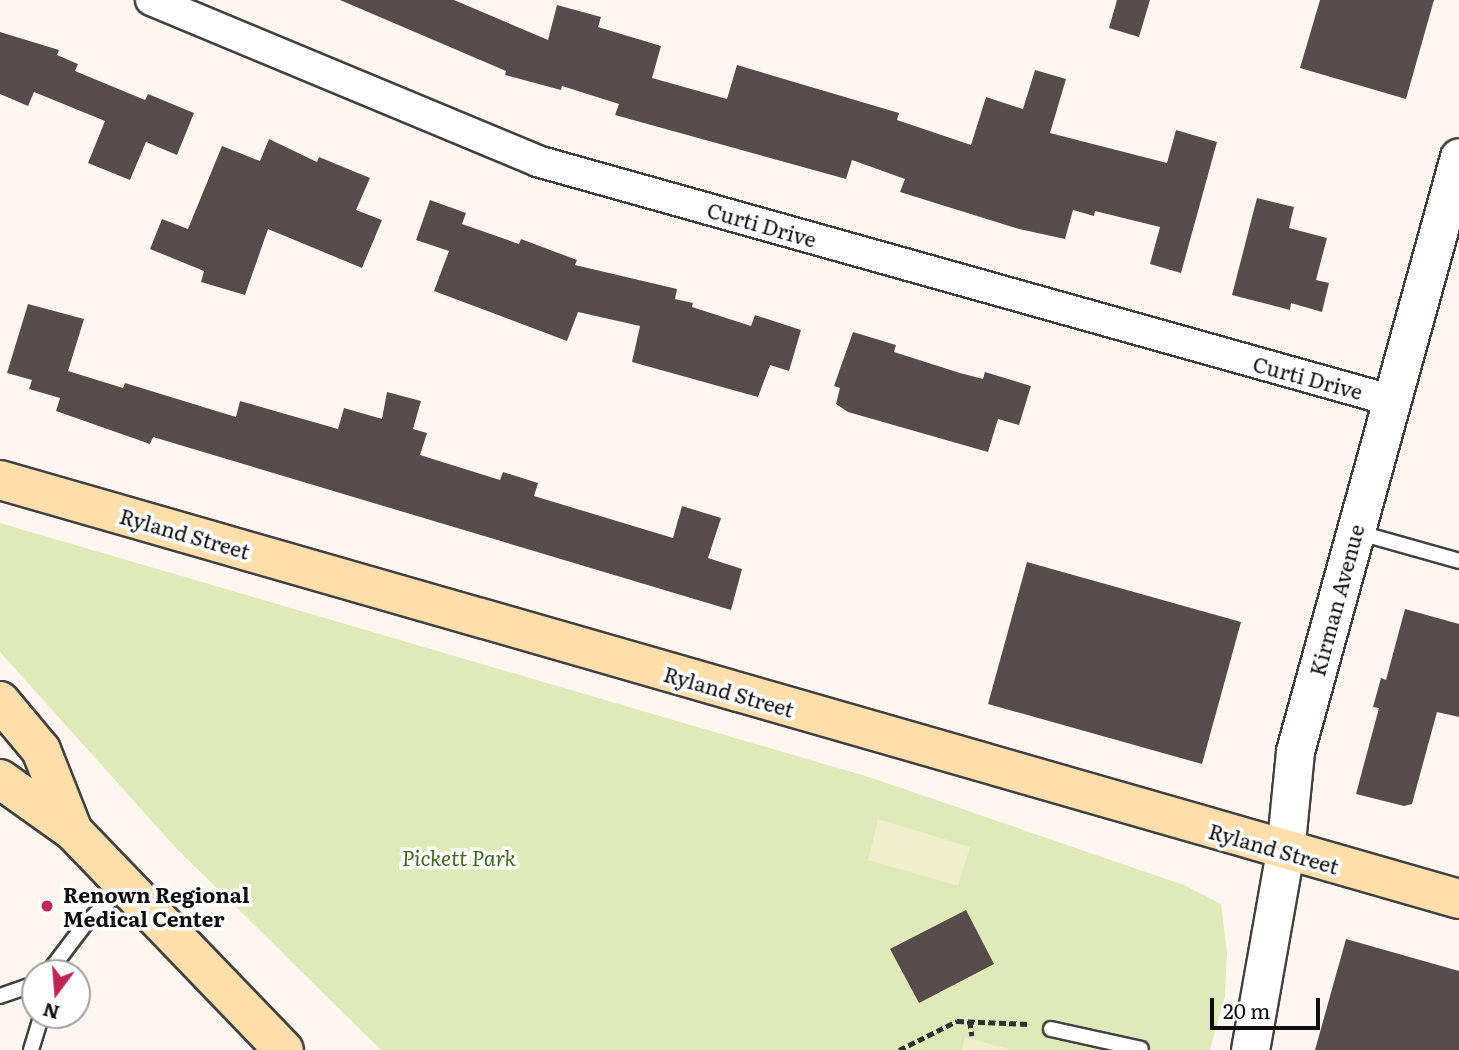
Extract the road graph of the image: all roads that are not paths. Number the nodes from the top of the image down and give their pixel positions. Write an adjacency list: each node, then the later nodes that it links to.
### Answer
1 (151, 0): 3 (street, Curti Drive)
2 (1459, 157): 3 (street, Kirman Avenue)
3 (1390, 400): 5 (street, Kirman Avenue)
4 (0, 480): 10 (main road, Ryland Street)
5 (1354, 532): 6 (lane); 10 (street, Kirman Avenue)
6 (1459, 561)
7 (0, 701): 9 (main road)
8 (0, 779): 9 (main road)
9 (74, 831): 11 (main road)
10 (1285, 852): 12 (main road, Ryland Street); 21 (street, Kirman Avenue)
11 (126, 885): 13 (lane); 20 (main road)
12 (1459, 899)
13 (59, 959)
14 (21, 989): 15 (lane)
15 (0, 996)
16 (1051, 1028): 18 (lane)
17 (38, 1029): 19 (lane)
18 (1141, 1049)
19 (31, 1050)
20 (284, 1050)
21 (1250, 1050)

